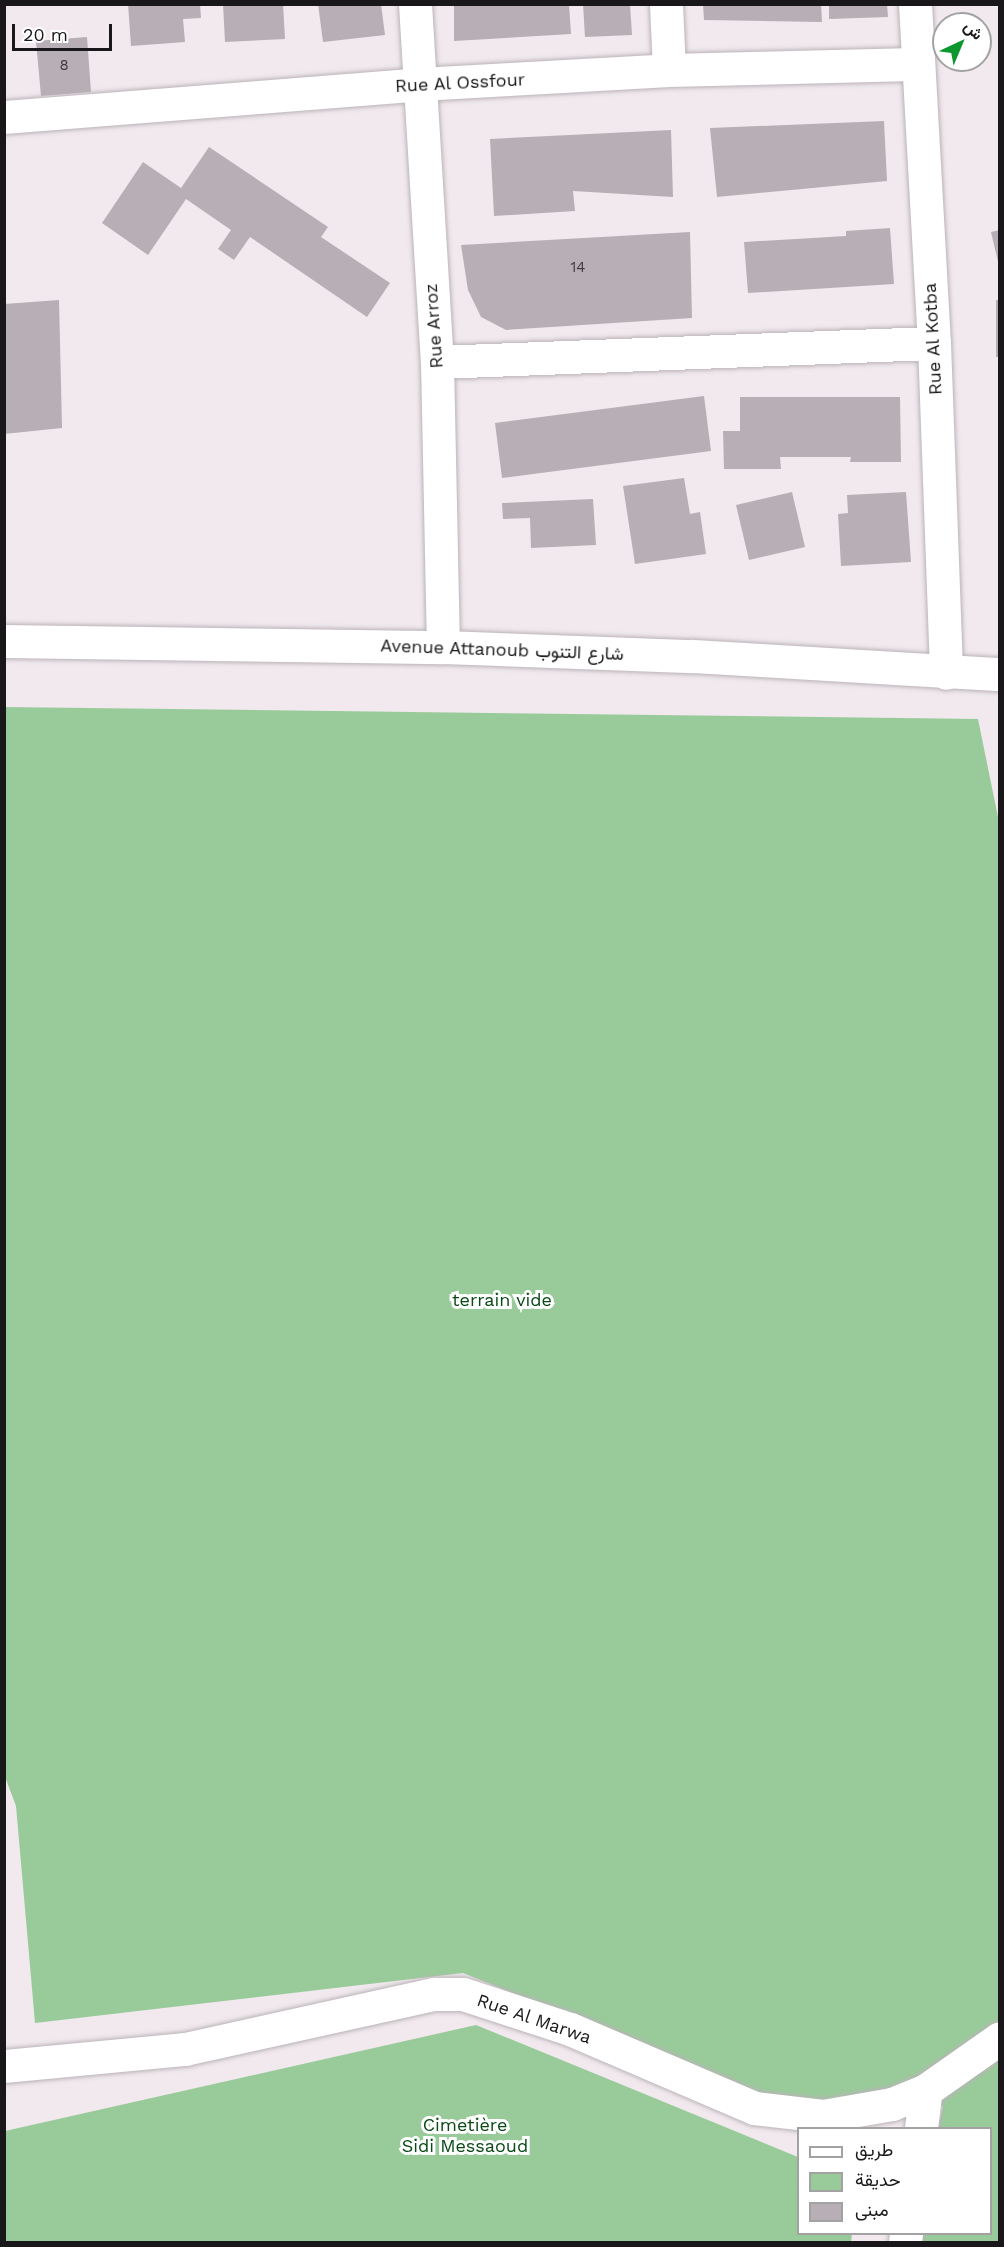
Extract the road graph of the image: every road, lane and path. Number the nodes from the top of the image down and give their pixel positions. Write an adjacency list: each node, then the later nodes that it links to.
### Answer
1 (416, 4): 6 (street, Rue Arroz)
2 (666, 4): 5 (street)
3 (915, 4): 4 (street, Rue Al Kotba)
4 (916, 64): 5 (street, Rue Al Ossfour); 8 (street, Rue Al Kotba)
5 (669, 70): 6 (street, Rue Al Ossfour)
6 (420, 84): 7 (street, Rue Al Ossfour); 9 (street, Rue Arroz)
7 (4, 117)
8 (934, 343): 9 (street); 12 (street, Rue Al Kotba)
9 (437, 362): 11 (street, Rue Arroz)
10 (4, 641): 11 (street, Avenue Attanoub شارع التنوب)
11 (443, 647): 12 (street, Avenue Attanoub شارع التنوب)
12 (946, 673): 13 (street, Avenue Attanoub شارع التنوب)
13 (999, 674)
14 (999, 2038): 16 (street, Rue Al Marwa)
15 (4, 2067): 16 (street, Rue Al Marwa)
16 (926, 2090): 17 (street)
17 (921, 2127)

